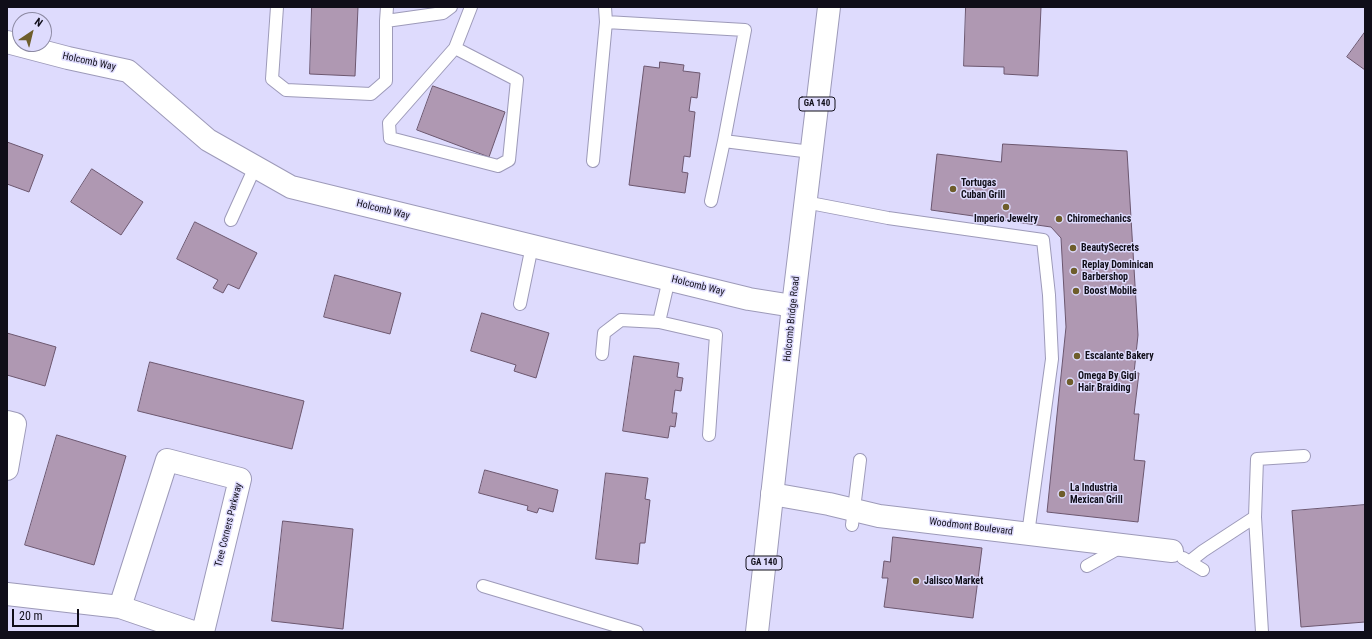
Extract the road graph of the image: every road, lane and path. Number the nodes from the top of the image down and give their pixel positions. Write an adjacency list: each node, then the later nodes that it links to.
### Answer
1 (277, 7): 7 (lane)
2 (387, 7): 7 (lane)
3 (451, 7): 7 (lane)
4 (471, 7): 10 (lane)
5 (605, 7): 8 (lane)
6 (829, 7): 12 (street, Holcomb Bridge Road / GA 140)
7 (386, 21)
8 (606, 22): 11 (lane); 13 (lane)
9 (7, 42): 14 (street, Holcomb Way)
10 (455, 48): 10 (lane)
11 (724, 141): 12 (lane); 15 (lane)
12 (812, 152): 16 (street, Holcomb Bridge Road / GA 140)
13 (593, 161)
14 (255, 166): 17 (lane); 18 (street, Holcomb Way)
15 (711, 201)
16 (805, 202): 21 (street, Holcomb Bridge Road / GA 140); 32 (lane)
17 (231, 220)
18 (532, 246): 19 (street, Holcomb Way); 20 (lane)
19 (668, 279): 21 (street, Holcomb Way); 22 (lane)
20 (520, 304)
21 (793, 306): 29 (street, Holcomb Bridge Road / GA 140)
22 (659, 322): 23 (lane); 25 (lane)
23 (602, 354)
24 (7, 422): 28 (street)
25 (709, 436)
26 (1304, 456): 30 (lane)
27 (860, 460): 31 (lane)
28 (7, 469)
29 (772, 494): 31 (street, Woodmont Boulevard); 43 (street, Holcomb Bridge Road / GA 140)
30 (1255, 517): 34 (lane); 44 (lane)
31 (853, 518): 32 (street, Woodmont Boulevard)
32 (1028, 534): 33 (street, Woodmont Boulevard)
33 (1124, 545): 34 (street, Woodmont Boulevard); 35 (lane)
34 (1180, 557): 36 (lane)
35 (1087, 566)
36 (1203, 570)
37 (483, 586): 42 (lane)
38 (7, 594): 39 (street)
39 (120, 607): 40 (street); 41 (street, Tree Corners Parkway)
40 (193, 632)
41 (203, 632)
42 (637, 632)
43 (757, 632)
44 (1262, 632)

